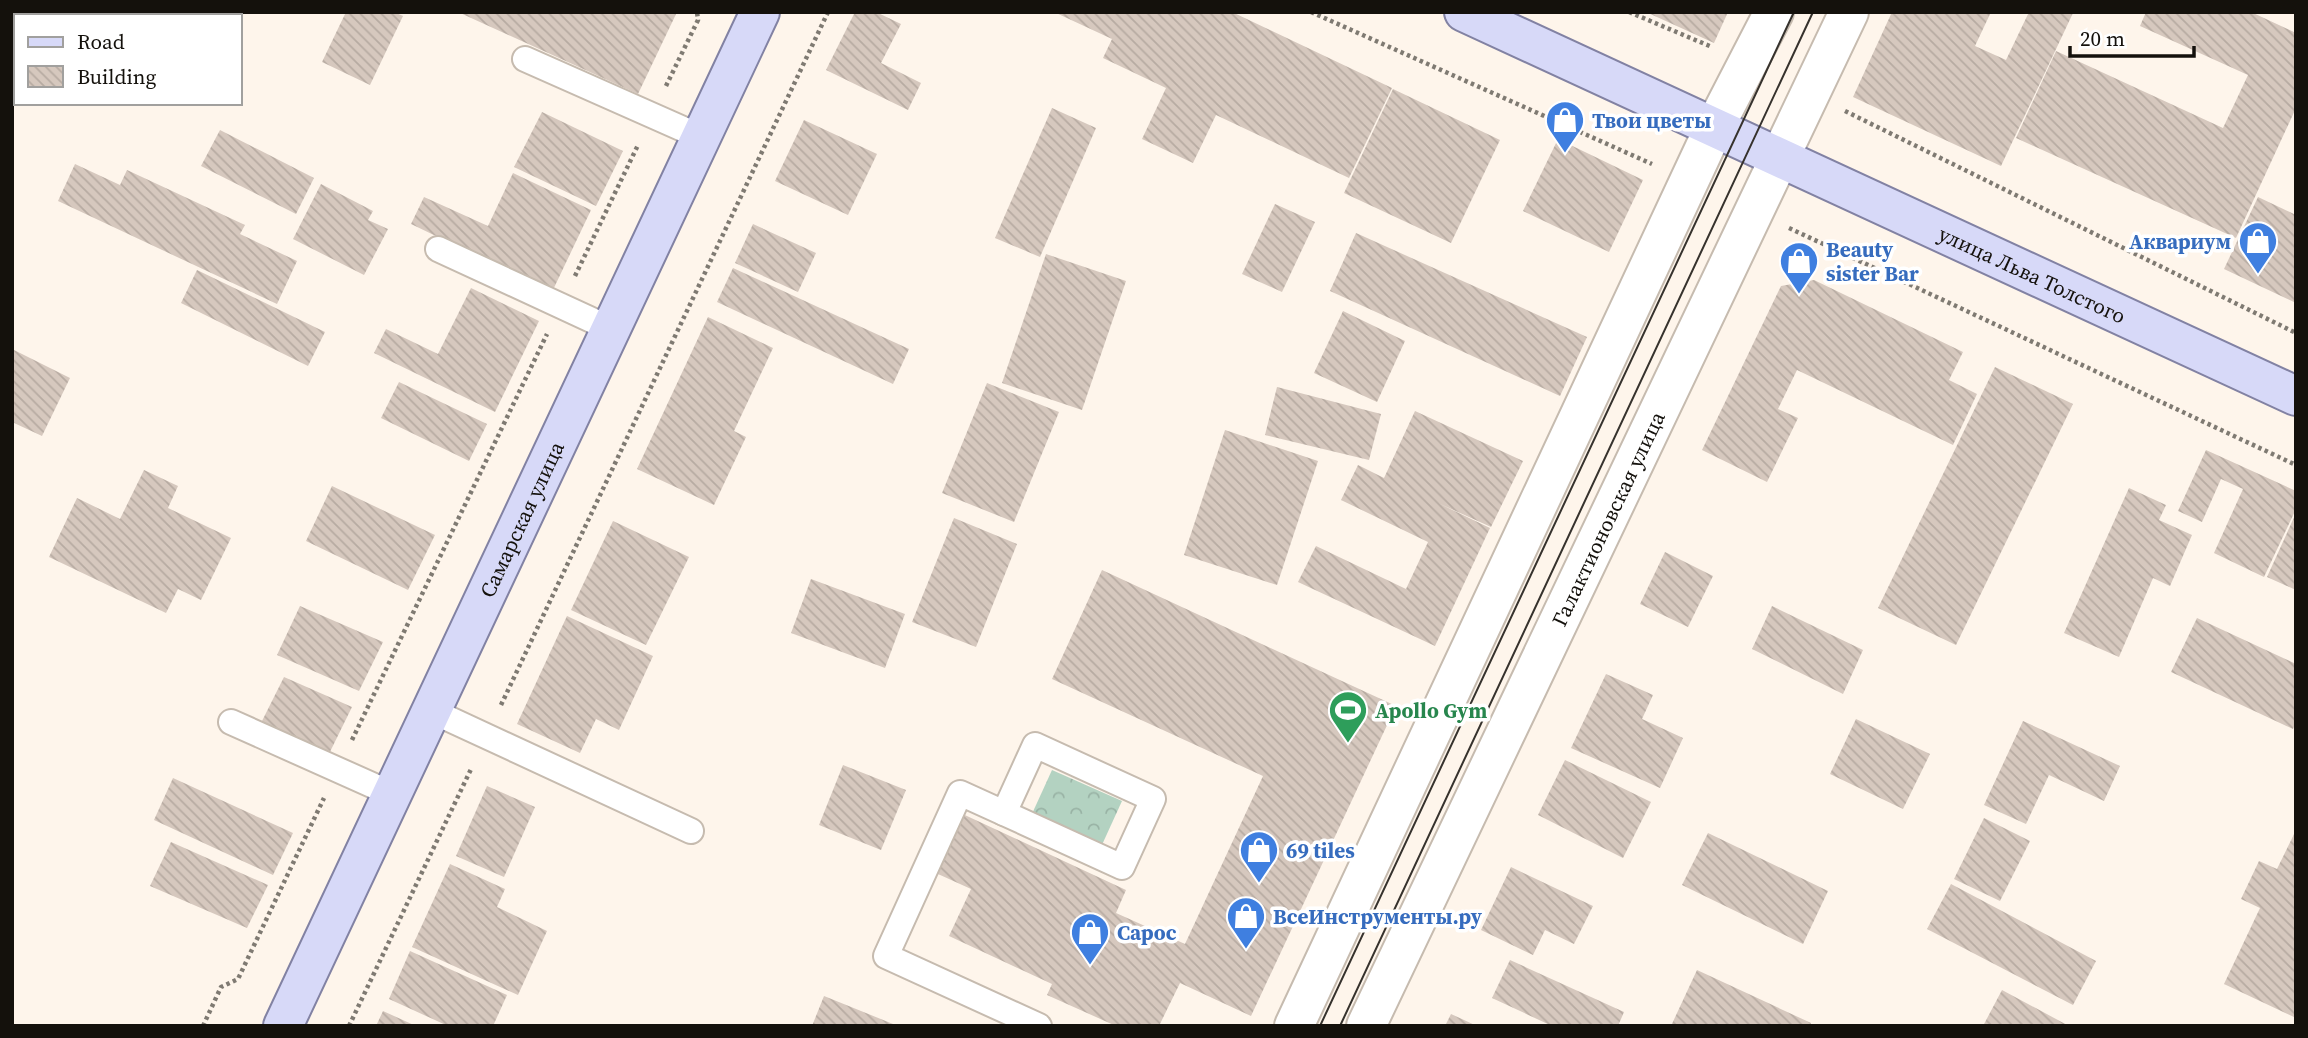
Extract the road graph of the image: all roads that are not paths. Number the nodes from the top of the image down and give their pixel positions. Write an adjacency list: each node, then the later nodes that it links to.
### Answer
1 (760, 12): 7 (main road, Самарская улица)
2 (1464, 12): 6 (main road, улица Льва Толстого)
3 (1774, 12): 6 (main road)
4 (1849, 12): 8 (main road, Галактионовская улица)
5 (525, 59): 7 (lane)
6 (1714, 128): 8 (main road, улица Льва Толстого); 19 (main road)
7 (701, 137): 10 (main road, Самарская улица)
8 (1780, 158): 11 (main road, улица Льва Толстого); 20 (main road, Галактионовская улица)
9 (438, 249): 10 (lane)
10 (611, 329): 12 (main road, Самарская улица)
11 (2296, 396)
12 (432, 711): 14 (main road, Самарская улица); 16 (lane)
13 (231, 722): 14 (lane)
14 (392, 794): 17 (main road, Самарская улица)
15 (1004, 813): 15 (lane); 18 (lane)
16 (691, 831)
17 (283, 1026)
18 (1039, 1026)
19 (1294, 1026)
20 (1366, 1026)

